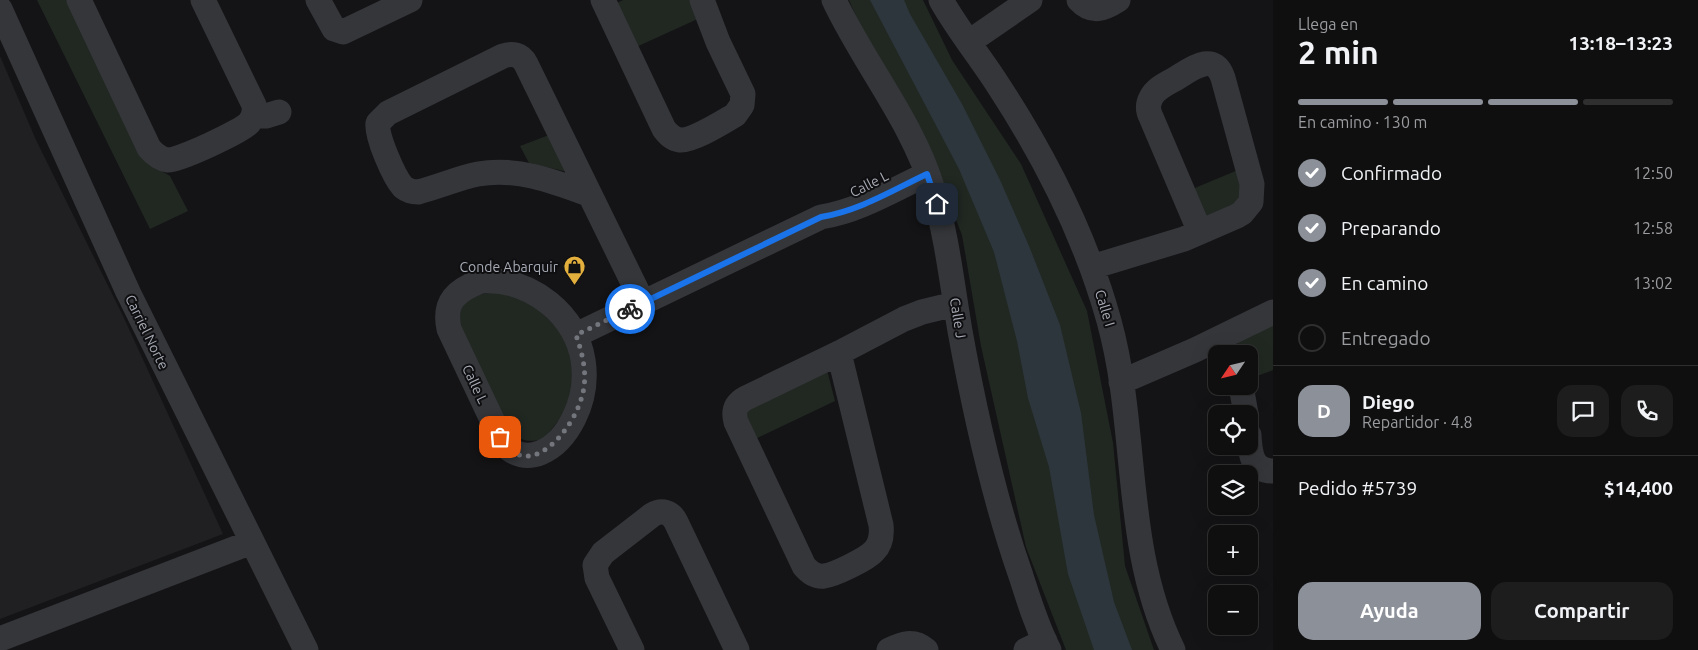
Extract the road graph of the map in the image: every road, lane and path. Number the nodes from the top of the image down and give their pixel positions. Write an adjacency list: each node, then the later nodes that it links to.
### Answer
1 (79, 0): 15 (street)
2 (203, 0): 15 (street)
3 (318, 0): 4 (street)
4 (410, 0)
5 (602, 0): 6 (street)
6 (702, 0)
7 (834, 0): 16 (street, Calle J)
8 (941, 0): 13 (street, Calle I)
9 (1030, 0): 13 (street)
10 (1079, 0): 11 (street)
11 (1118, 0)
12 (0, 9): 29 (street, Carriel Norte)
13 (969, 42): 19 (street, Calle I)
14 (279, 112): 15 (street)
15 (254, 115)
16 (924, 166): 20 (street, Calle L); 21 (street, Calle J)
17 (588, 194): 17 (street); 20 (street)
18 (1200, 232): 18 (street); 19 (street)
19 (1092, 267): 26 (street, Calle I)
20 (643, 303): 23 (street, Calle L)
21 (955, 304): 25 (street); 31 (street, Calle J)
22 (1273, 312): 24 (street)
23 (576, 335): 23 (street, Calle L)
24 (1229, 344): 26 (street)
25 (839, 353): 25 (street)
26 (1121, 382): 37 (street, Calle I)
27 (1251, 455): 28 (street)
28 (1273, 471)
29 (252, 542): 30 (street); 32 (street, Carriel Norte)
30 (0, 639)
31 (1040, 647)
32 (306, 650)
33 (632, 650): 34 (street)
34 (737, 650)
35 (889, 650): 36 (street)
36 (926, 650)
37 (1173, 650)

